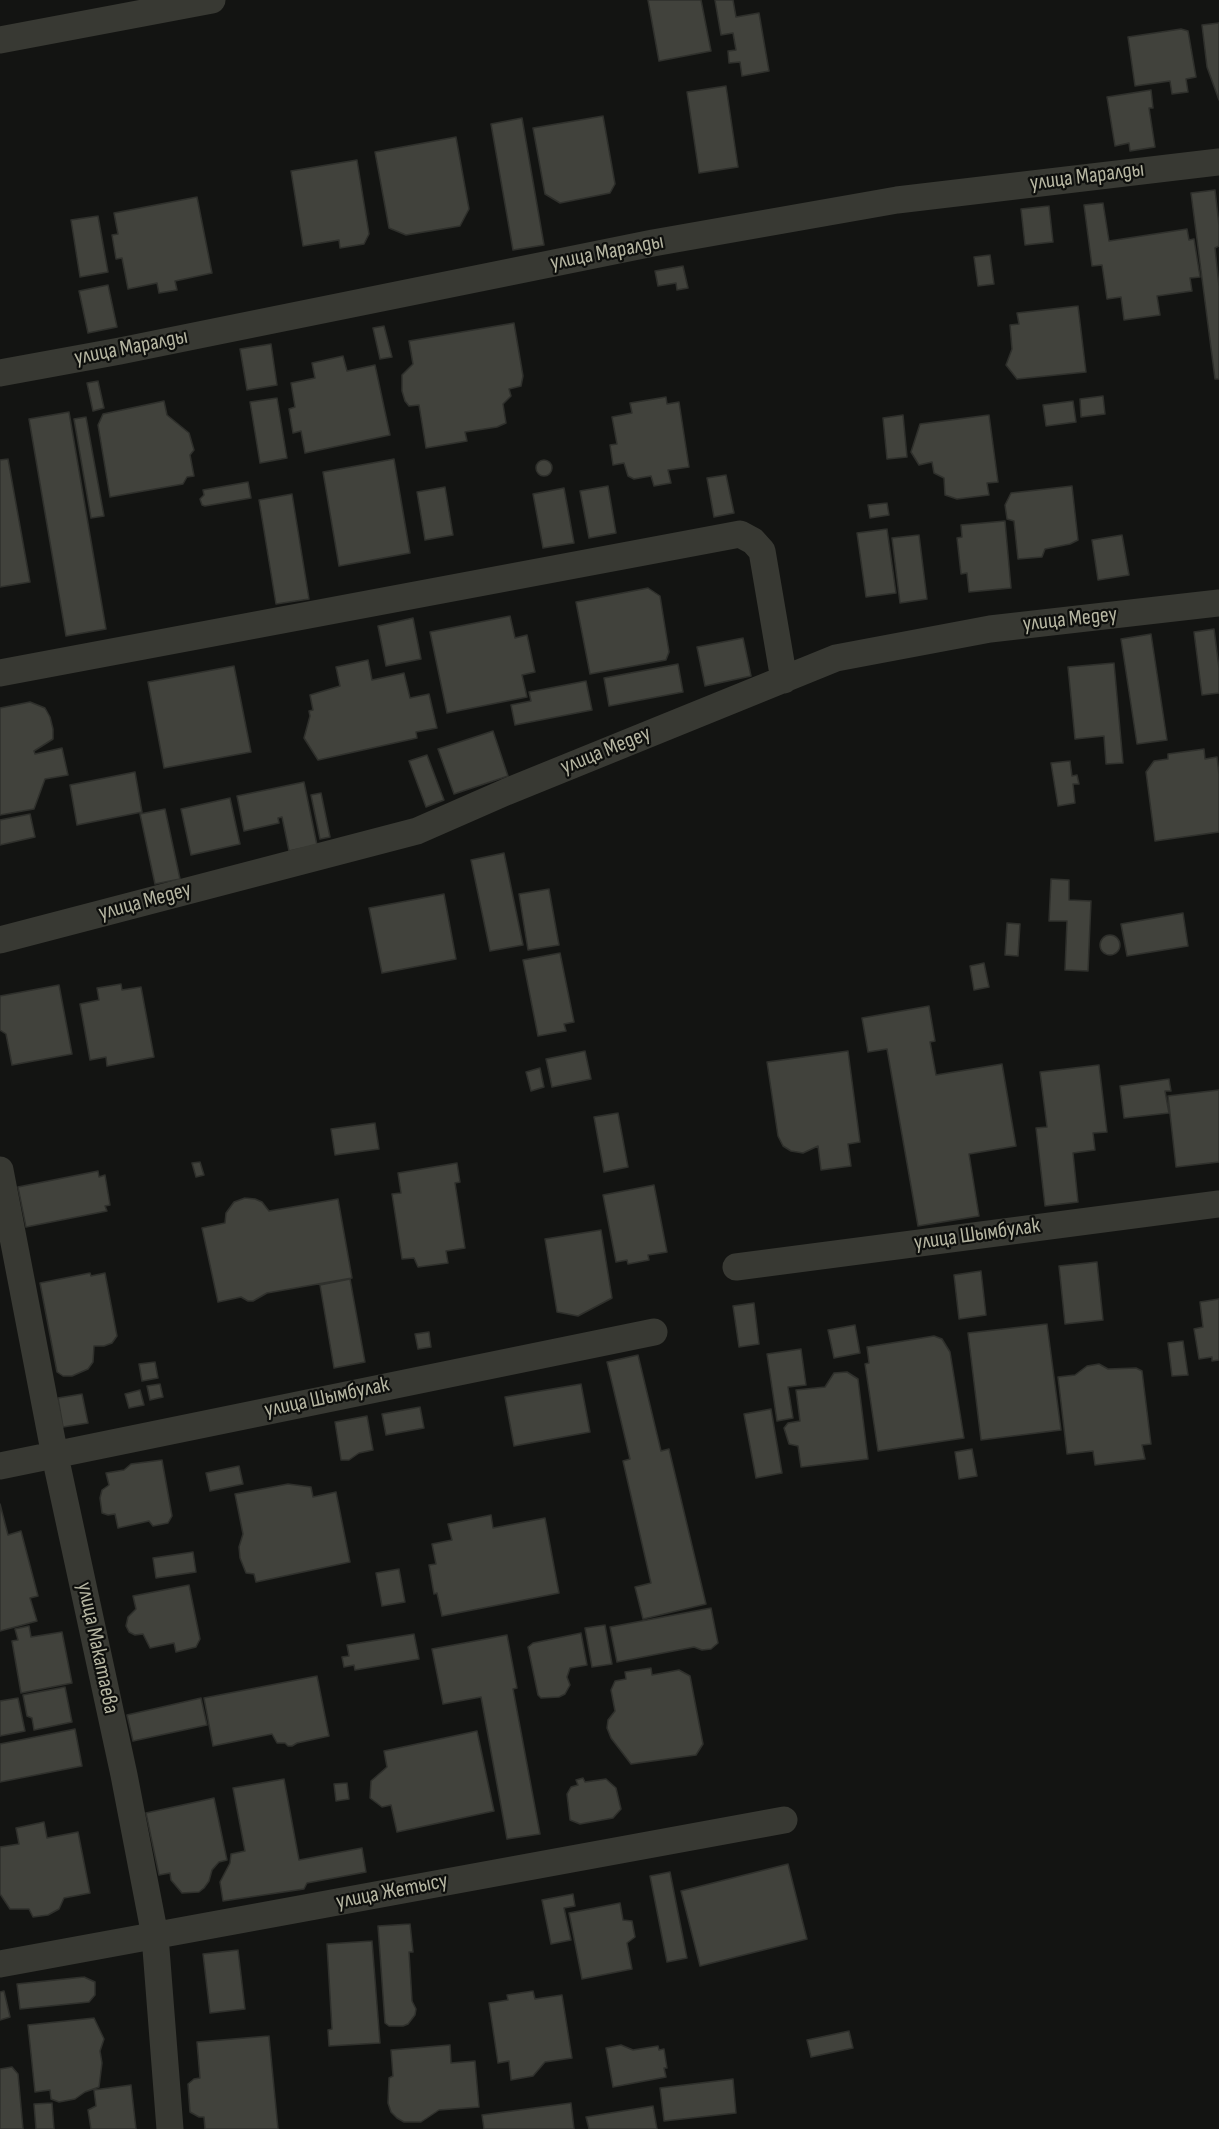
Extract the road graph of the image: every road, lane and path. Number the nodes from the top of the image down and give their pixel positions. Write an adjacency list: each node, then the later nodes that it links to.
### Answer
1 (212, 0): 2 (street)
2 (0, 40)
3 (1219, 162): 4 (street, улица Маралды)
4 (0, 373)
5 (1219, 603): 7 (street, улица Медеу)
6 (0, 673): 7 (street)
7 (783, 680): 8 (street, улица Медеу)
8 (0, 940)
9 (0, 1170): 13 (street, улица Макатаева)
10 (1219, 1204): 11 (street, улица Шымбулак)
11 (736, 1267)
12 (654, 1332): 13 (street, улица Шымбулак)
13 (55, 1455): 14 (street, улица Шымбулак); 16 (street, улица Макатаева)
14 (0, 1466)
15 (784, 1820): 16 (street, улица Жетысу)
16 (154, 1936): 17 (street, улица Жетысу); 18 (street, улица Макатаева)
17 (0, 1964)
18 (170, 2129)

